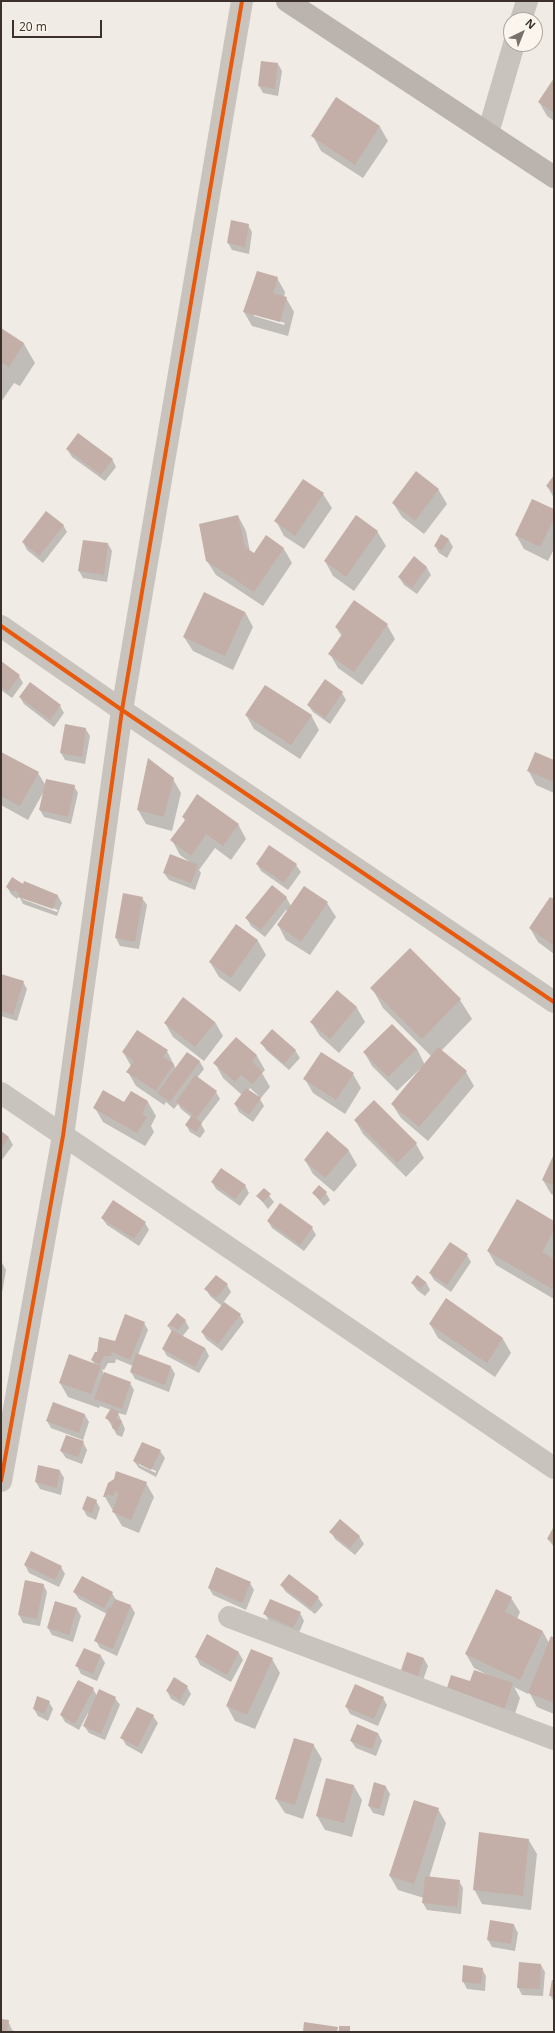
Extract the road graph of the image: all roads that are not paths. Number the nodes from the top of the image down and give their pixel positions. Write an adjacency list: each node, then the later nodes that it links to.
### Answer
1 (242, 1): 9 (street)
2 (287, 1): 6 (street)
3 (527, 1): 4 (street)
4 (524, 12)
5 (512, 52): 6 (street)
6 (488, 133): 7 (street)
7 (554, 177)
8 (1, 626): 9 (street)
9 (122, 710): 10 (street); 12 (street)
10 (554, 1002)
11 (1, 1093): 12 (street)
12 (63, 1136): 13 (street); 14 (street)
13 (554, 1468)
14 (1, 1481)
15 (229, 1617): 16 (street)
16 (554, 1739)

